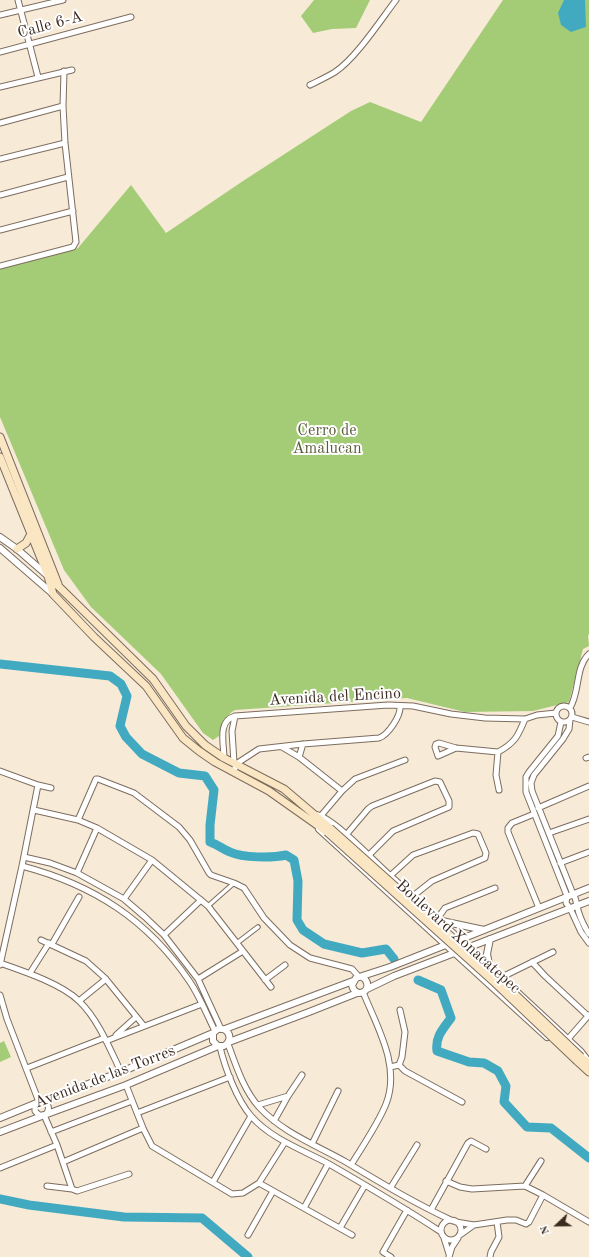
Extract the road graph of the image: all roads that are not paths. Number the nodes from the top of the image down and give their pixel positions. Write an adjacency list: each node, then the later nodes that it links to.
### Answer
1 (18, 0): 4 (street)
2 (63, 0): 4 (street)
3 (396, 0): 12 (street)
4 (21, 9): 5 (street); 7 (street)
5 (0, 15)
6 (131, 17): 7 (street, Calle 6-A)
7 (30, 44): 8 (street, Calle 6-A); 11 (street)
8 (0, 52)
9 (72, 70): 10 (street)
10 (64, 71): 11 (street); 14 (street)
11 (38, 77): 13 (street)
12 (310, 85)
13 (0, 87)
14 (63, 106): 15 (street); 16 (street)
15 (0, 123)
16 (65, 143): 17 (street); 18 (street)
17 (0, 159)
18 (68, 177): 19 (street); 20 (street)
19 (0, 195)
20 (73, 211): 21 (street); 22 (street)
21 (0, 230)
22 (0, 266)
23 (0, 437): 30 (main road, Boulevard Xonacatepec)
24 (0, 457): 25 (main road, Boulevard Xonacatepec)
25 (31, 534): 28 (main road); 29 (main road, Boulevard Xonacatepec)
26 (0, 538): 28 (street)
27 (0, 548): 31 (street)
28 (17, 549): 29 (street)
29 (48, 576): 30 (main road); 31 (main road, Boulevard Xonacatepec)
30 (59, 587): 32 (main road); 47 (main road, Boulevard Xonacatepec)
31 (53, 594): 32 (main road, Boulevard Xonacatepec)
32 (62, 604): 51 (main road, Boulevard Xonacatepec)
33 (589, 654): 35 (street)
34 (400, 706): 37 (street, Avenida del Encino); 39 (street, Avenida del Encino); 42 (street)
35 (570, 708): 36 (street); 38 (street)
36 (556, 713): 39 (street, Avenida del Encino); 40 (street)
37 (235, 716): 47 (street); 49 (street)
38 (571, 718): 40 (street); 41 (street); 57 (street)
39 (525, 719): 45 (street)
40 (561, 722): 59 (street)
41 (589, 722)
42 (303, 744): 43 (street); 46 (street)
43 (282, 747): 46 (street); 49 (street)
44 (456, 748): 44 (street); 45 (street)
45 (498, 752): 55 (street)
46 (299, 757): 56 (street)
47 (224, 758): 49 (main road, Boulevard Xonacatepec)
48 (405, 760): 56 (street)
49 (235, 764): 51 (street); 60 (main road, Boulevard Xonacatepec)
50 (0, 771): 52 (street)
51 (234, 772): 60 (main road, Boulevard Xonacatepec)
52 (38, 786): 54 (street); 58 (street)
53 (589, 786): 57 (street)
54 (51, 788)
55 (499, 790)
56 (342, 791): 60 (street)
57 (538, 808): 64 (street)
58 (34, 810): 62 (street); 68 (street)
59 (534, 814): 79 (street); 87 (street)
60 (317, 818): 65 (street, Boulevard Xonacatepec); 74 (street, Boulevard Xonacatepec); 136 (main road, Boulevard Xonacatepec, bridge)
61 (589, 819): 64 (street)
62 (78, 820): 63 (street); 76 (street)
63 (97, 828): 69 (street); 73 (street)
64 (549, 833): 70 (street)
65 (346, 835): 67 (street, Boulevard Xonacatepec); 67 (street)
66 (589, 852): 70 (street)
67 (368, 856): 72 (street, Boulevard Xonacatepec)
68 (24, 857): 71 (street); 73 (street)
69 (152, 860): 82 (street); 83 (street)
70 (560, 863): 79 (street)
71 (22, 866): 108 (street); 125 (street)
72 (380, 867): 74 (street); 75 (street, Boulevard Xonacatepec)
73 (76, 873): 82 (street)
74 (371, 876): 94 (street, Boulevard Xonacatepec)
75 (390, 876): 80 (street, Boulevard Xonacatepec); 80 (street)
76 (234, 883): 85 (street); 115 (street)
77 (495, 888): 89 (street)
78 (589, 888): 79 (street)
79 (570, 895): 86 (street); 87 (street); 88 (street)
80 (413, 896): 89 (street, Boulevard Xonacatepec)
81 (79, 897): 99 (street)
82 (124, 899): 93 (street)
83 (201, 900): 85 (street); 93 (street)
84 (589, 902): 86 (street)
85 (208, 906): 98 (street)
86 (577, 906): 88 (street); 92 (street)
87 (539, 908): 91 (street)
88 (570, 908): 96 (street); 100 (street)
89 (441, 921): 91 (street); 94 (street); 95 (street, Boulevard Xonacatepec)
90 (258, 927): 98 (street)
91 (484, 930): 95 (street)
92 (589, 934)
93 (164, 935): 117 (street)
94 (436, 935): 101 (street, Boulevard Xonacatepec)
95 (461, 939): 101 (street); 102 (street, Boulevard Xonacatepec)
96 (490, 939): 102 (street); 110 (street)
97 (41, 940): 99 (street)
98 (237, 943): 103 (street)
99 (50, 944): 113 (street); 118 (street)
100 (589, 944)
101 (447, 945): 105 (street, Boulevard Xonacatepec); 112 (street)
102 (470, 947): 105 (street); 106 (street, Boulevard Xonacatepec)
103 (243, 951): 117 (street); 119 (street)
104 (553, 952): 107 (street)
105 (455, 953): 111 (street, Boulevard Xonacatepec); 114 (street)
106 (479, 956): 110 (street, Boulevard Xonacatepec); 111 (street)
107 (532, 962): 116 (street); 127 (street)
108 (0, 964): 113 (street)
109 (285, 965): 119 (street)
110 (490, 965): 116 (street, Boulevard Xonacatepec)
111 (469, 966): 141 (street, Boulevard Xonacatepec)
112 (390, 967): 114 (street); 115 (street)
113 (30, 973): 124 (street)
114 (394, 976): 122 (street)
115 (360, 977): 120 (street, Avenida de las Torres); 122 (street)
116 (502, 977): 133 (street, Boulevard Xonacatepec)
117 (198, 979): 130 (street)
118 (106, 980): 124 (street); 128 (street)
119 (266, 980): 121 (street)
120 (353, 982): 122 (street); 130 (street, Avenida de las Torres)
121 (271, 987)
122 (363, 991): 134 (street); 139 (street)
123 (0, 995): 140 (street)
124 (79, 1001): 131 (street)
125 (202, 1004): 129 (street); 130 (street)
126 (400, 1010): 138 (street)
127 (588, 1016): 133 (street)
128 (136, 1017): 129 (street); 132 (street)
129 (144, 1026): 132 (street)
130 (218, 1031): 134 (street); 135 (street); 142 (street, Avenida de las Torres)
131 (105, 1039): 132 (street); 140 (street); 142 (street)
132 (112, 1039)
133 (568, 1039): 137 (street, Boulevard Xonacatepec)
134 (228, 1043): 135 (street, Avenida de las Torres); 151 (street)
135 (219, 1047): 144 (street); 145 (street, Avenida de las Torres)
136 (579, 1058): 137 (main road, Boulevard Xonacatepec); 141 (main road, Boulevard Xonacatepec)
137 (589, 1062)
138 (399, 1065): 139 (street); 150 (street)
139 (390, 1067): 168 (street)
140 (27, 1068): 149 (street)
141 (588, 1071)
142 (121, 1072): 149 (street, Avenida de las Torres)
143 (302, 1075): 147 (street)
144 (230, 1077): 152 (street); 154 (street)
145 (126, 1085): 148 (street); 153 (street, Avenida de las Torres)
146 (338, 1091): 161 (street)
147 (288, 1096): 151 (street); 156 (street)
148 (132, 1101): 152 (street); 159 (street)
149 (39, 1102): 153 (street); 153 (street); 155 (street, Avenida de las Torres)
150 (462, 1102)
151 (258, 1105): 156 (street)
152 (137, 1113): 157 (street)
153 (44, 1115): 158 (street, Avenida de las Torres); 159 (street)
154 (251, 1116): 160 (street); 174 (street)
155 (0, 1118)
156 (274, 1121): 161 (street)
157 (143, 1128): 166 (street); 174 (street)
158 (0, 1132)
159 (51, 1132): 163 (street)
160 (285, 1142): 167 (street); 175 (street)
161 (312, 1144): 168 (street)
162 (417, 1145): 179 (street)
163 (57, 1146): 166 (street); 169 (street)
164 (486, 1149): 173 (street)
165 (541, 1161): 178 (street)
166 (63, 1162): 180 (street)
167 (328, 1164): 170 (street); 183 (street)
168 (351, 1165): 170 (street); 172 (street); 179 (street)
169 (0, 1168)
170 (341, 1172): 172 (street)
171 (129, 1174): 180 (street)
172 (350, 1177): 176 (street)
173 (446, 1181): 178 (street); 185 (street)
174 (213, 1182): 175 (street)
175 (259, 1183): 181 (street)
176 (365, 1185): 184 (street); 190 (street)
177 (47, 1186): 180 (street)
178 (525, 1186): 182 (street)
179 (391, 1187): 185 (street)
180 (72, 1189)
181 (273, 1191): 183 (street); 191 (street)
182 (543, 1195): 187 (street); 188 (street)
183 (304, 1208): 190 (street)
184 (407, 1210): 193 (street); 196 (street)
185 (431, 1210): 186 (street)
186 (455, 1221): 189 (street); 193 (street); 194 (street)
187 (497, 1222): 189 (street); 197 (street)
188 (589, 1222)
189 (474, 1225): 194 (street)
190 (340, 1228): 192 (street)
191 (248, 1235)
192 (352, 1235)
193 (443, 1235): 194 (street); 195 (street)
194 (459, 1236): 195 (street)
195 (449, 1256)
196 (391, 1257)
197 (490, 1257)

